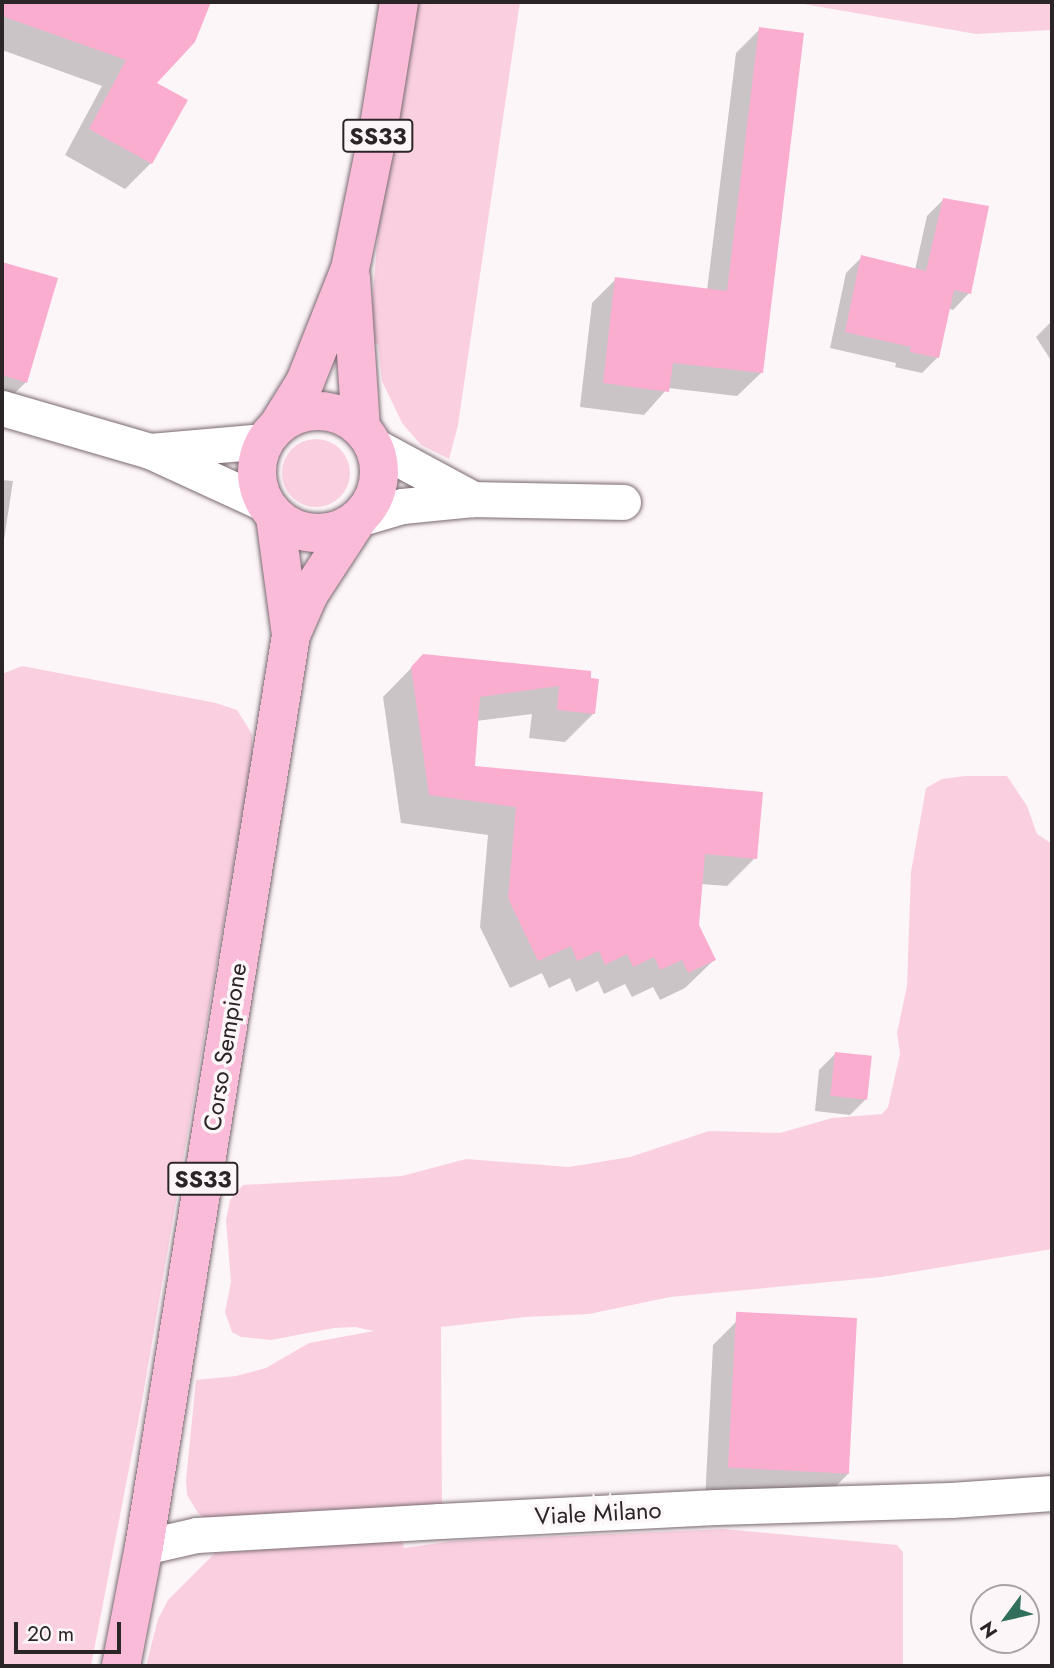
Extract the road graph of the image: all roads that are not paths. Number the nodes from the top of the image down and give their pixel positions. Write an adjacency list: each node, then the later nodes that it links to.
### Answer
1 (400, 2): 2 (main road, SS33)
2 (350, 269): 4 (main road, SS33); 5 (main road, SS33)
3 (2, 408): 6 (street)
4 (272, 433): 5 (main road); 6 (street); 9 (main road, SS33)
5 (367, 437): 7 (street); 10 (main road, SS33)
6 (150, 451): 9 (street)
7 (472, 499): 8 (street); 10 (street)
8 (623, 502)
9 (270, 510): 10 (main road); 11 (main road, Corso Sempione / SS33)
10 (358, 519): 11 (main road, Corso Sempione / SS33)
11 (292, 635): 13 (main road, Corso Sempione / SS33)
12 (1052, 1493): 13 (street, Viale Milano)
13 (144, 1547): 14 (main road, Corso Sempione / SS33)
14 (121, 1666)

